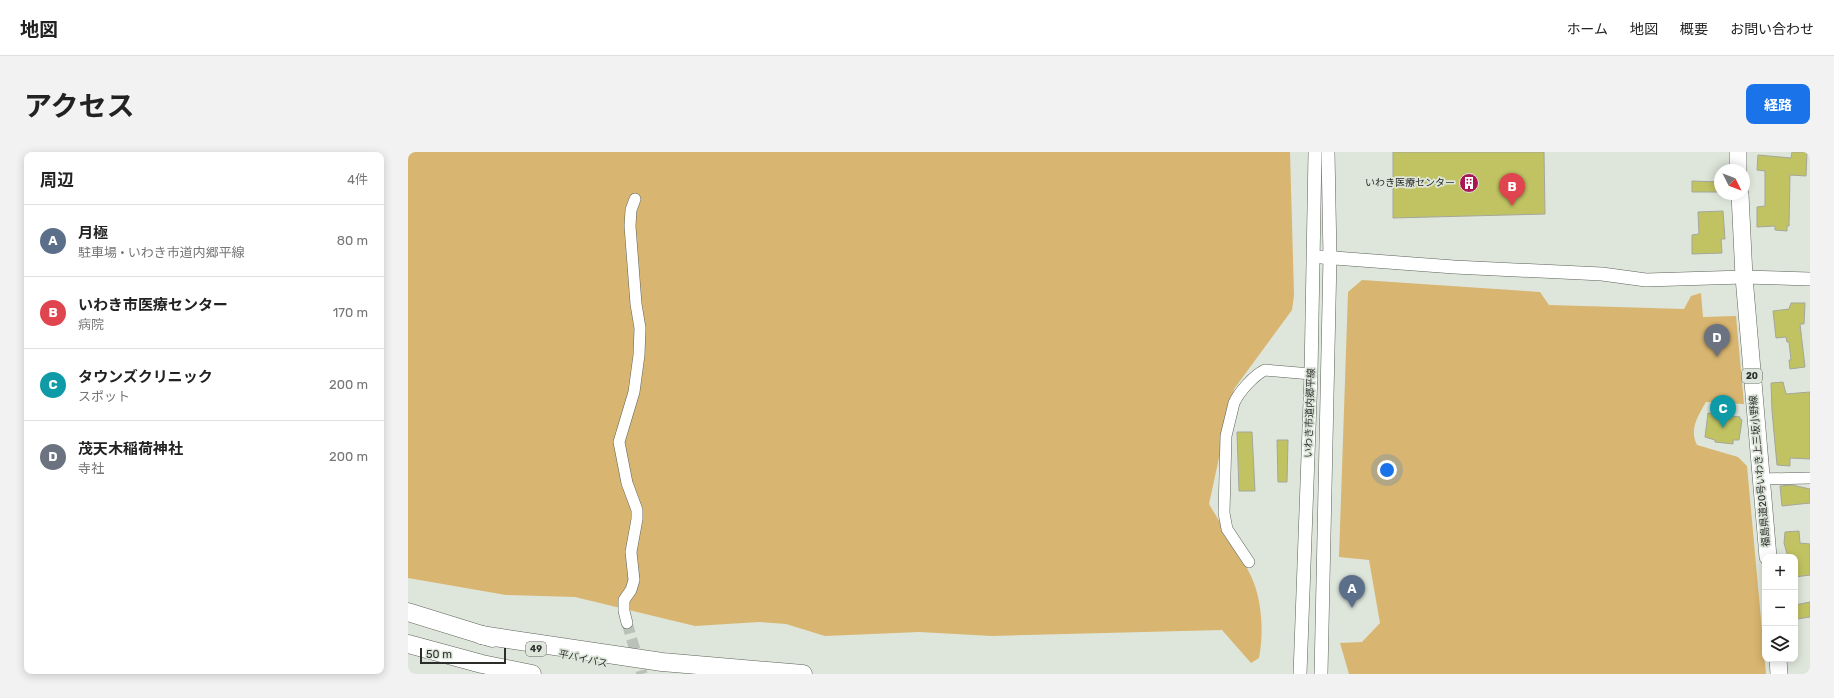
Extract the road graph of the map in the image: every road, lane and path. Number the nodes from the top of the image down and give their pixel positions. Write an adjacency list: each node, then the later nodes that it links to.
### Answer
1 (1315, 152): 7 (street, いわき市道内郷平線)
2 (1328, 152): 8 (street, いわき市道内郷平線)
3 (1738, 152): 4 (main road)
4 (1738, 164)
5 (635, 199): 17 (street)
6 (1740, 200): 9 (main road, 福島県道20号いわき上三坂小野線 / 20)
7 (1313, 256): 8 (street); 11 (street, いわき市道内郷平線)
8 (1330, 257): 9 (street); 27 (street, いわき市道内郷平線)
9 (1744, 277): 10 (street); 13 (main road, 福島県道20号いわき上三坂小野線 / 20)
10 (1810, 279)
11 (1311, 374): 15 (street); 26 (street, いわき市道内郷平線)
12 (1810, 478): 13 (street)
13 (1760, 479): 14 (main road, 福島県道20号いわき上三坂小野線 / 20)
14 (1768, 554)
15 (1250, 562)
16 (408, 612): 18 (highway, 平バイパス / 49)
17 (627, 623)
18 (481, 635): 24 (highway, 平バイパス / 49); 25 (highway)
19 (408, 644): 23 (highway)
20 (408, 649): 22 (highway)
21 (1778, 662): 28 (main road)
22 (496, 674)
23 (532, 674)
24 (667, 674)
25 (803, 674)
26 (1300, 674)
27 (1322, 674)
28 (1779, 674)

